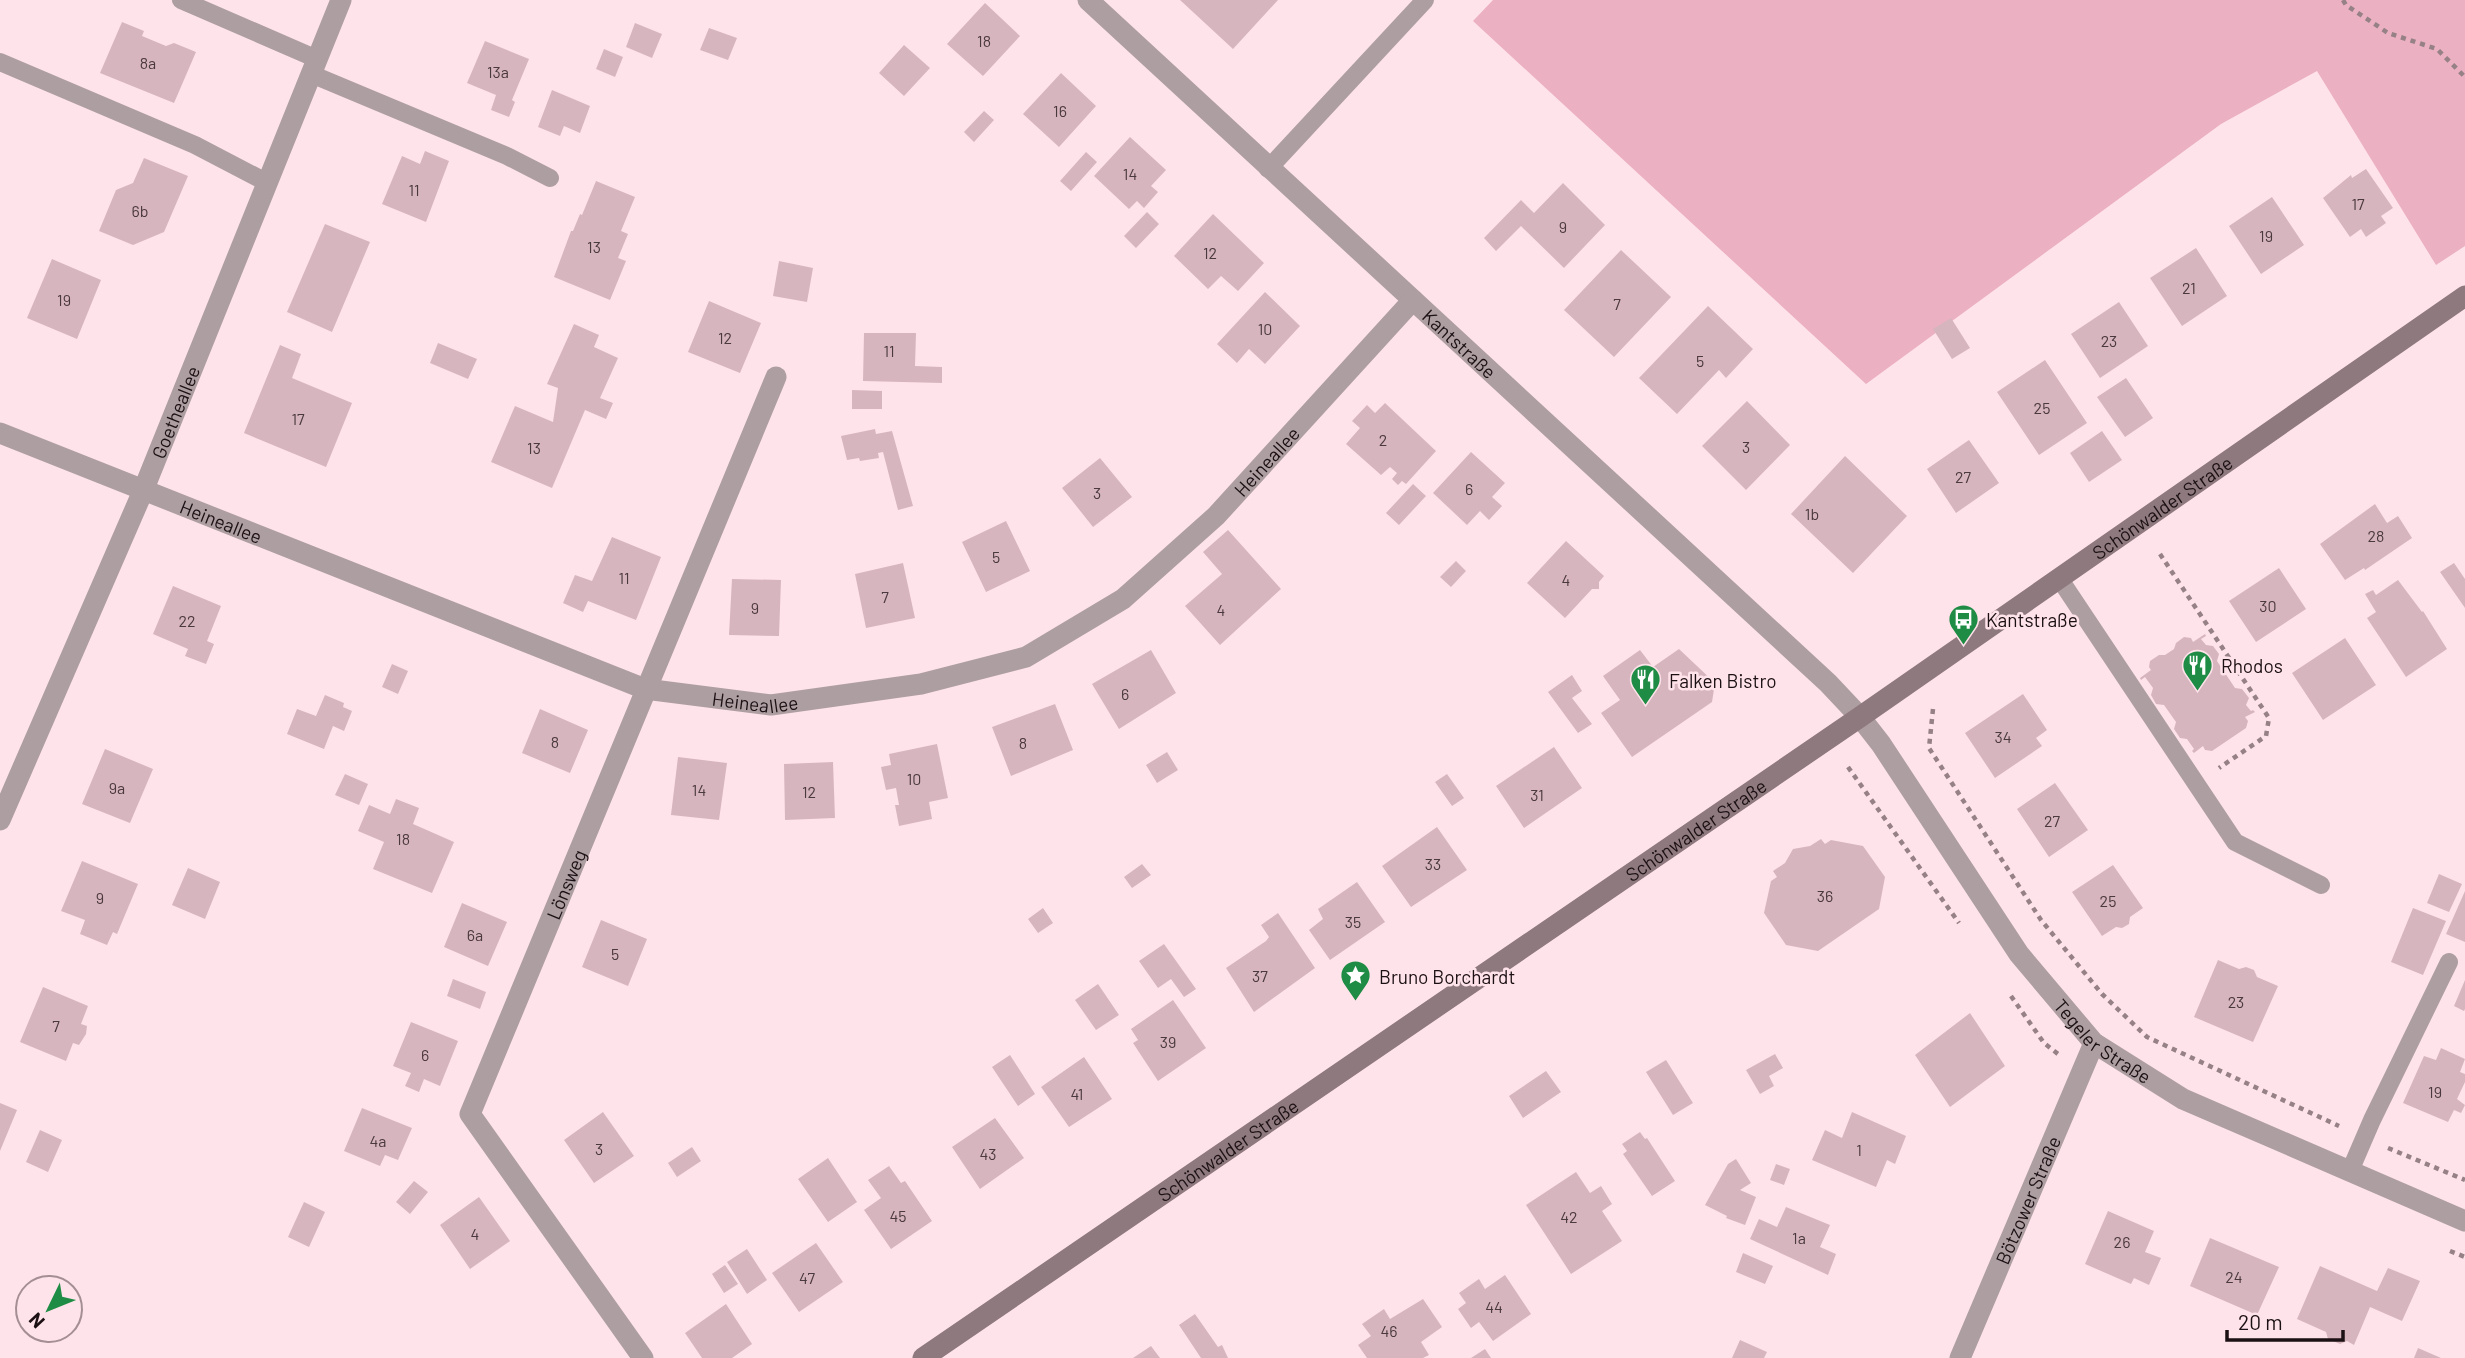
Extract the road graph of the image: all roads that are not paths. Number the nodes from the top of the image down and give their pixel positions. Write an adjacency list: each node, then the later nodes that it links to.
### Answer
1 (181, 0): 6 (lane)
2 (341, 0): 6 (street, Goetheallee)
3 (1088, 0): 7 (street, Kantstraße)
4 (1424, 0): 7 (lane)
5 (0, 62): 9 (lane)
6 (314, 67): 8 (lane); 9 (street, Goetheallee)
7 (1268, 169): 11 (street, Kantstraße)
8 (550, 178)
9 (266, 182): 14 (street, Goetheallee)
10 (2465, 296): 15 (main road, Schönwalder Straße)
11 (1413, 300): 16 (street, Heineallee); 17 (street, Kantstraße)
12 (776, 377): 16 (street, Lönsweg)
13 (0, 433): 14 (street, Heineallee)
14 (143, 491): 16 (street, Heineallee); 18 (street, Goetheallee)
15 (2059, 578): 17 (main road, Schönwalder Straße); 19 (lane)
16 (645, 689): 24 (street, Lönsweg)
17 (1860, 717): 21 (street, Tegeler Straße); 25 (main road, Schönwalder Straße)
18 (0, 820)
19 (2321, 885)
20 (2449, 962): 22 (lane)
21 (2094, 1043): 22 (street, Tegeler Straße); 26 (street, Bötzower Straße)
22 (2350, 1171): 23 (street, Tegeler Straße)
23 (2465, 1221)
24 (643, 1358)
25 (923, 1358)
26 (1960, 1358)

